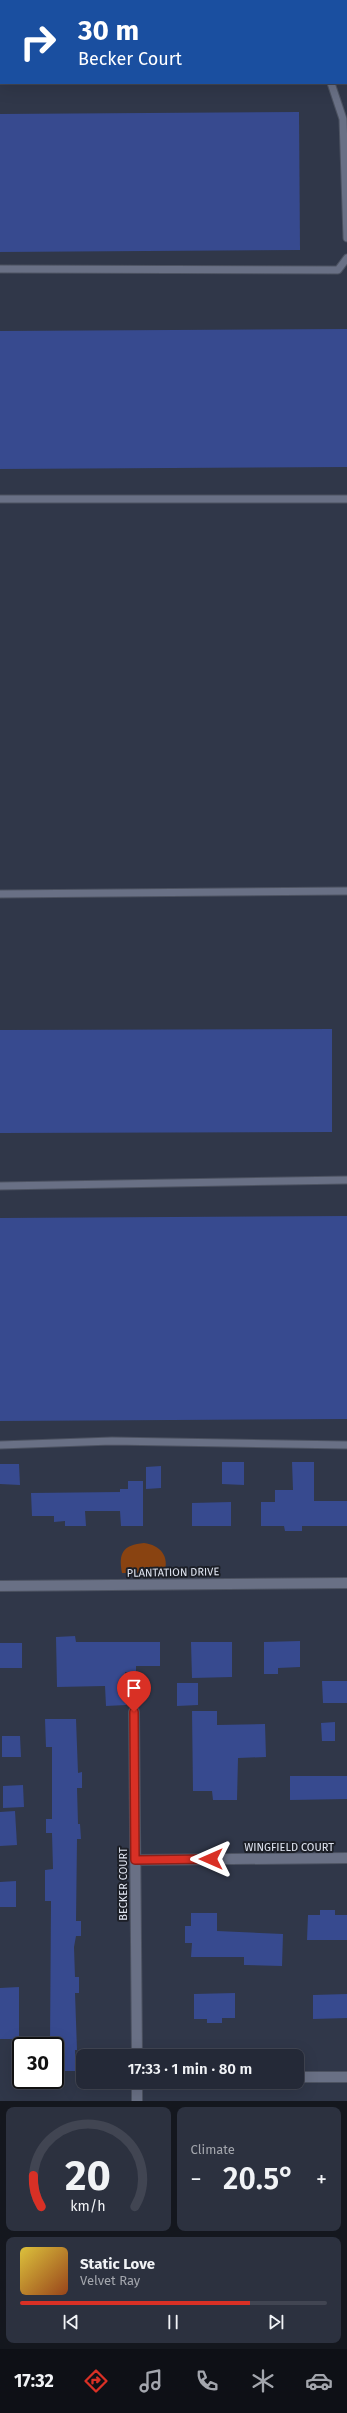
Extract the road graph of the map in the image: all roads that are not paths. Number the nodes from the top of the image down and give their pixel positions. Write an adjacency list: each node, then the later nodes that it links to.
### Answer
1 (331, 84): 2 (lane)
2 (347, 238)
3 (347, 258): 4 (lane)
4 (0, 269)
5 (0, 499): 6 (lane)
6 (347, 499)
7 (347, 891): 8 (lane)
8 (0, 894)
9 (347, 1180): 10 (lane)
10 (0, 1186)
11 (347, 1444): 12 (lane)
12 (0, 1446)
13 (347, 1583): 14 (street, PLANTATION DRIVE)
14 (0, 1586)
15 (134, 1712): 17 (street, BECKER COURT)
16 (347, 1858): 17 (street, WINGFIELD COURT)
17 (135, 1860): 18 (street, BECKER COURT)
18 (136, 2049)
19 (304, 2077): 20 (street)
20 (347, 2077)
21 (137, 2089): 22 (street)
22 (137, 2101)

